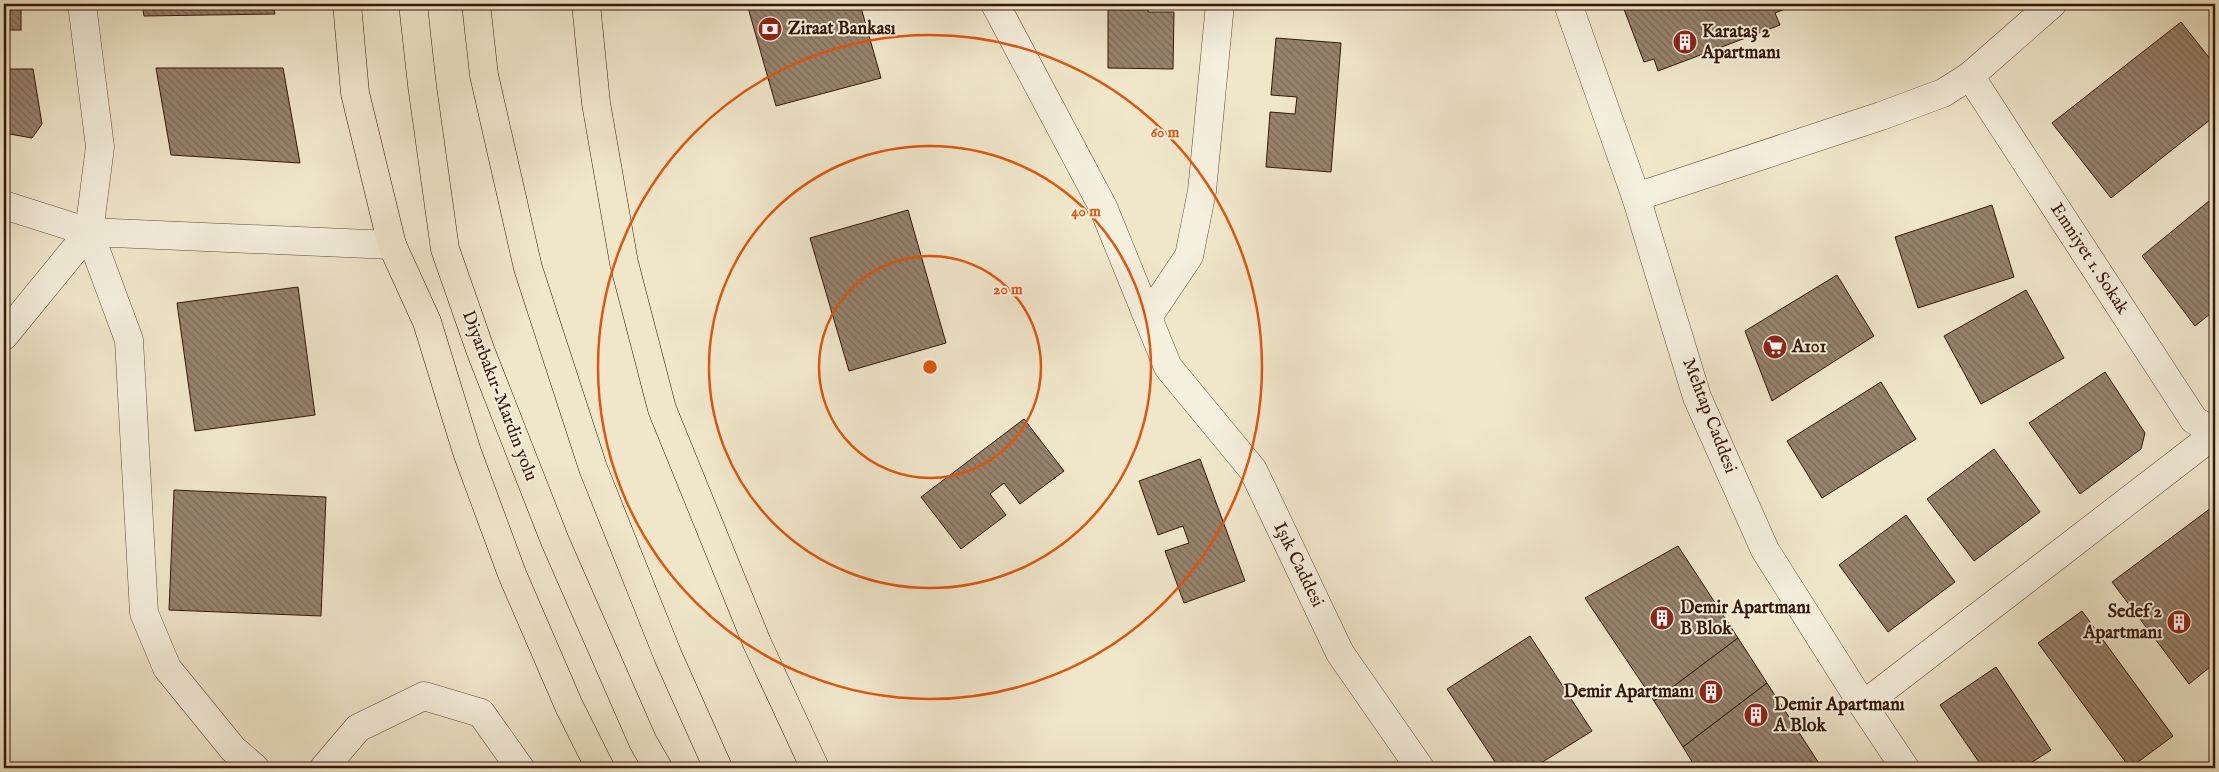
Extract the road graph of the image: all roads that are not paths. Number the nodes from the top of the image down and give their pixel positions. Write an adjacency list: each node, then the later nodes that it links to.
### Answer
1 (82, 4): 13 (street)
2 (347, 4): 14 (highway)
3 (413, 4): 23 (highway, Diyarbakır-Mardin yolu)
4 (476, 4): 24 (highway)
5 (586, 4): 25 (highway)
6 (995, 4): 15 (street, Işık Caddesi)
7 (1220, 4): 15 (street)
8 (1568, 4): 11 (street, Mehtap Caddesi)
9 (2050, 4): 10 (street)
10 (1970, 76): 11 (street); 17 (street, Emniyet 1. Sokak)
11 (1636, 196): 18 (street, Mehtap Caddesi)
12 (4, 205): 13 (street)
13 (89, 232): 14 (street); 16 (street); 19 (street)
14 (392, 245): 22 (highway)
15 (1148, 317): 26 (street, Işık Caddesi)
16 (4, 336)
17 (2215, 433): 18 (street)
18 (1863, 705): 27 (street, Mehtap Caddesi)
19 (255, 768)
20 (324, 768): 21 (street)
21 (520, 768)
22 (600, 768)
23 (658, 768)
24 (718, 768)
25 (815, 768)
26 (1420, 768)
27 (1906, 768)

